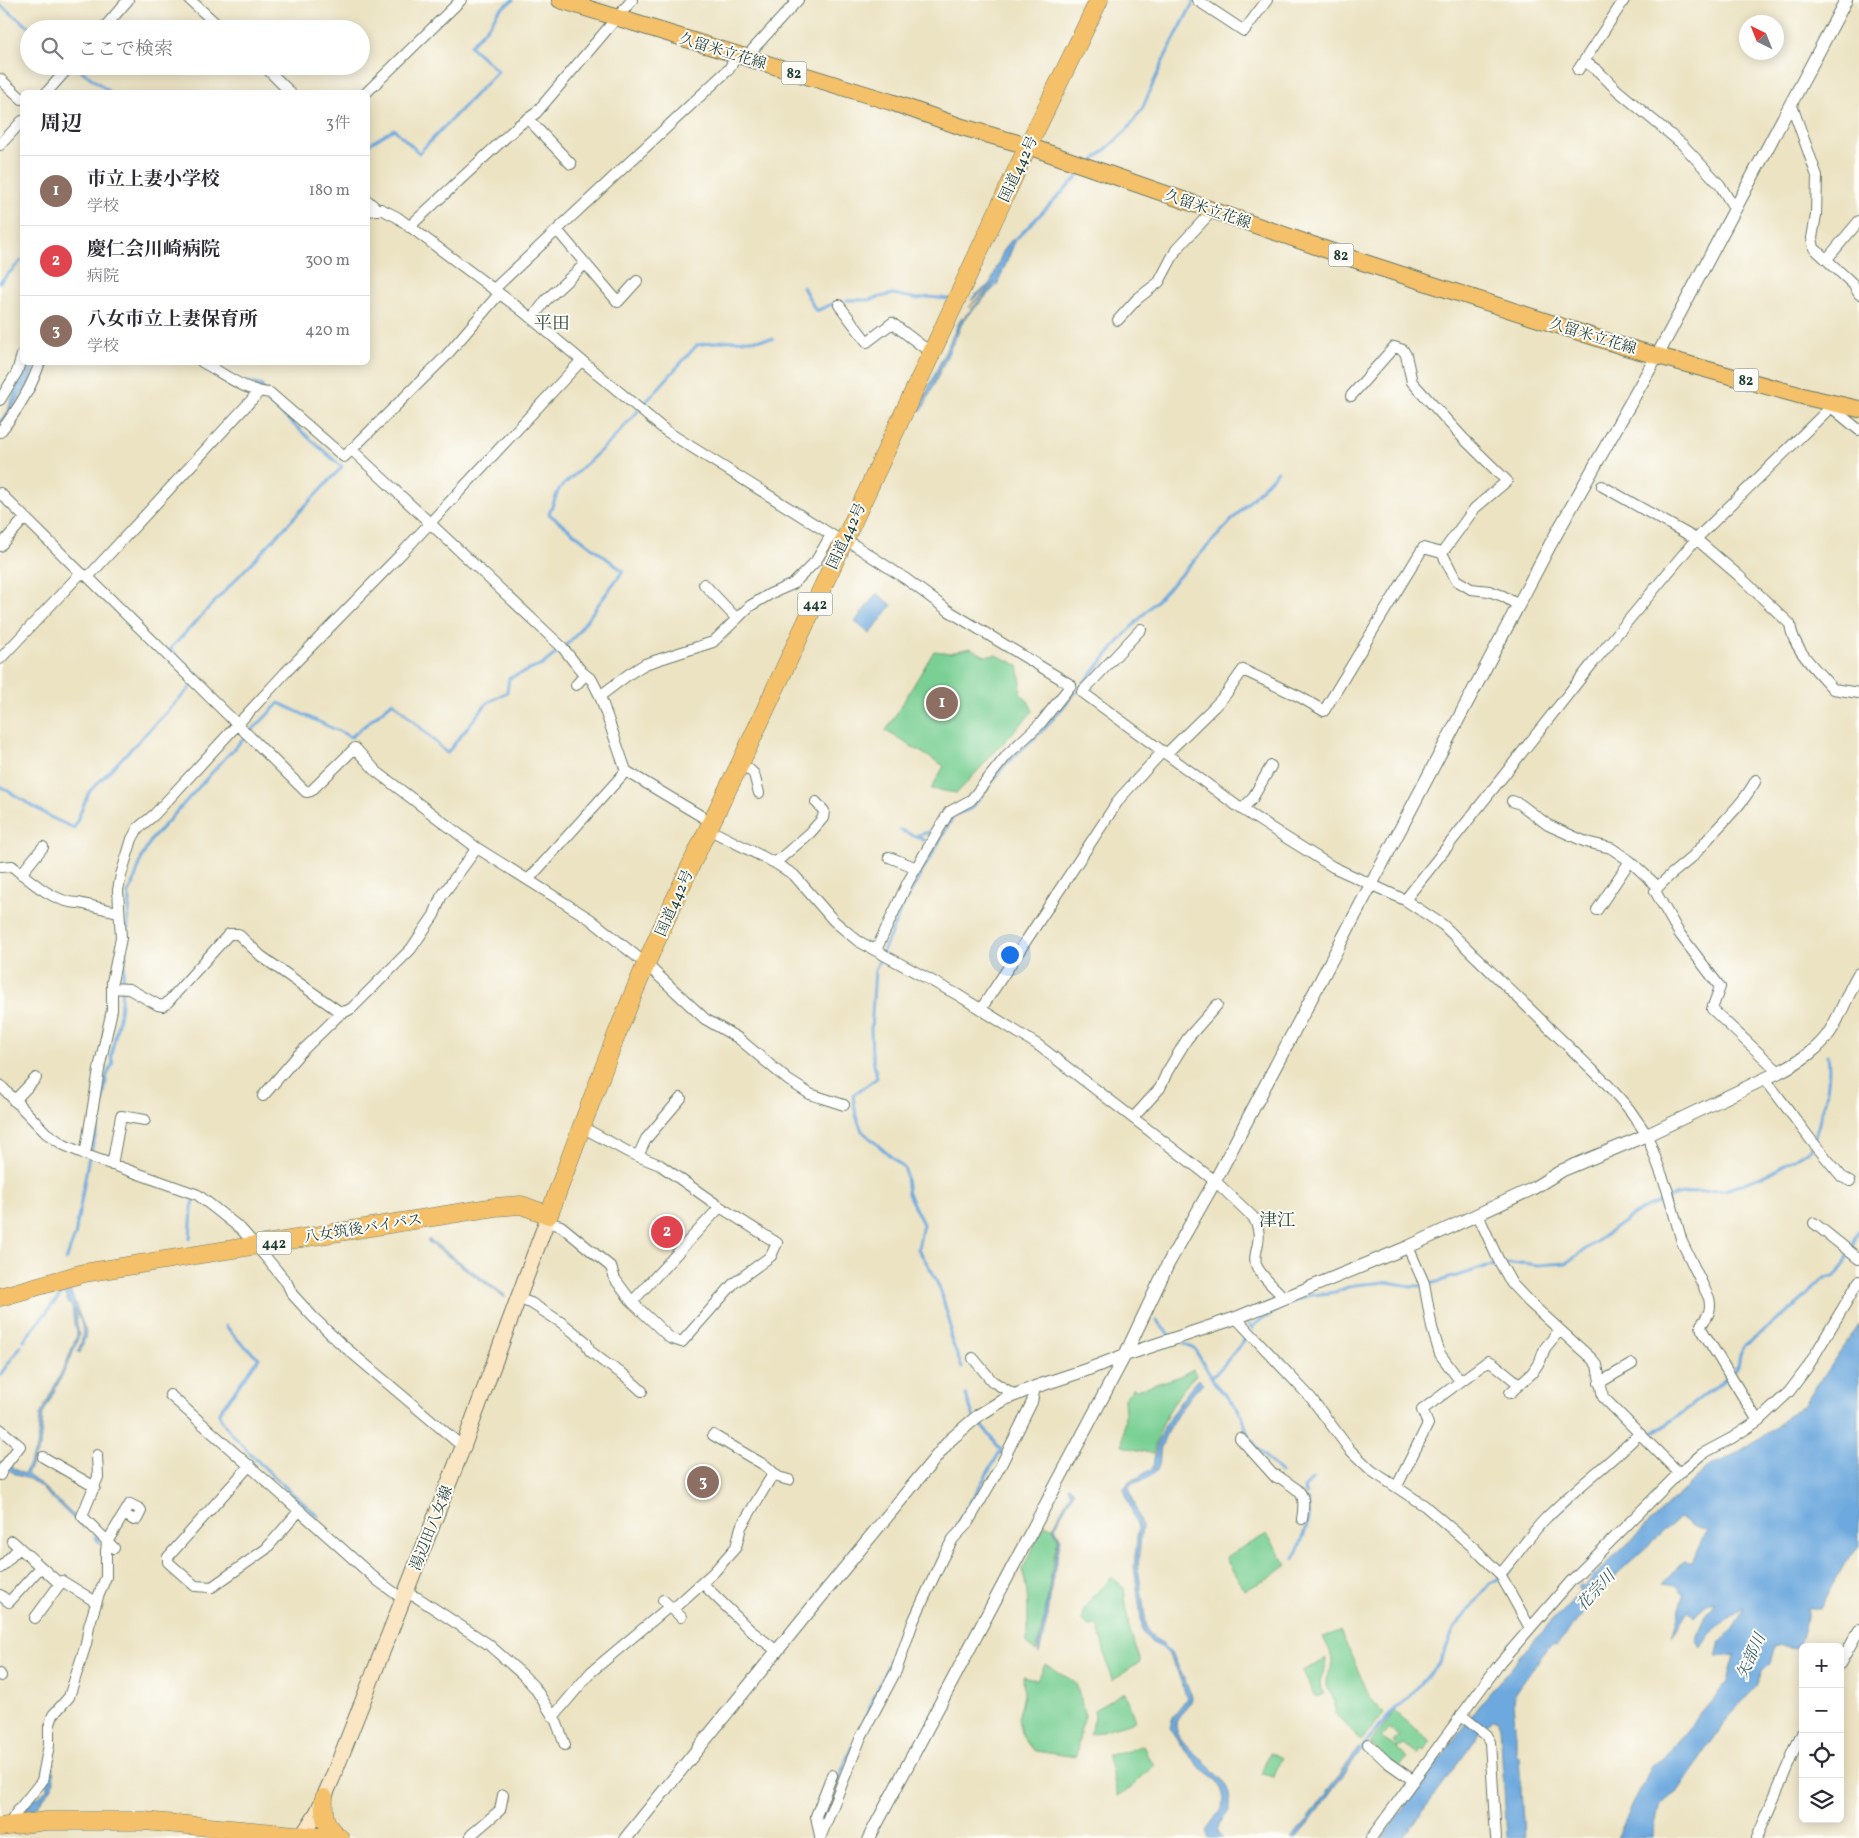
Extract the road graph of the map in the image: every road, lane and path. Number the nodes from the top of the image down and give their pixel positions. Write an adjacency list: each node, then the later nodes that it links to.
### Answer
1 (128, 0): 13 (street)
2 (190, 0): 14 (street)
3 (461, 0): 21 (street)
4 (560, 0): 12 (main road, 久留米立花線 / 82)
5 (632, 0): 12 (street)
6 (798, 0): 15 (street)
7 (1099, 0): 27 (highway, 国道442号 / 442)
8 (1197, 0): 9 (street)
9 (1267, 0)
10 (1624, 0): 29 (street)
11 (1846, 0): 23 (street)
12 (616, 18): 15 (main road, 久留米立花線 / 82); 24 (street)
13 (111, 20)
14 (212, 20)
15 (741, 56): 27 (main road, 久留米立花線 / 82); 34 (street)
16 (62, 75): 19 (street)
17 (273, 75): 20 (street)
18 (0, 79): 22 (street)
19 (49, 90)
20 (288, 90)
21 (369, 90)
22 (20, 96)
23 (1790, 103): 29 (street); 35 (street)
24 (528, 119): 28 (street); 33 (street)
25 (20, 124): 26 (street)
26 (0, 145)
27 (1028, 146): 31 (main road, 久留米立花線 / 82); 44 (highway, 国道442号 / 442)
28 (571, 164)
29 (1734, 208): 45 (street)
30 (373, 210): 33 (street)
31 (1213, 210): 43 (street); 45 (main road, 久留米立花線 / 82)
32 (1859, 221): 35 (street)
33 (409, 228): 39 (street)
34 (557, 230): 36 (street); 39 (street)
35 (1827, 259): 38 (street)
36 (585, 264): 37 (street); 42 (street)
37 (636, 281)
38 (1856, 281): 40 (street)
39 (497, 292): 42 (street); 57 (street)
40 (1859, 294)
41 (839, 305): 44 (street)
42 (532, 319): 46 (street)
43 (1118, 320)
44 (933, 351): 62 (highway, 国道442号 / 442)
45 (1657, 356): 53 (main road, 久留米立花線 / 82); 68 (street)
46 (581, 360): 61 (street); 62 (street)
47 (20, 362): 52 (street)
48 (39, 365): 56 (street)
49 (207, 365): 50 (street)
50 (259, 392): 57 (street); 66 (street)
51 (1351, 396): 65 (street)
52 (0, 400)
53 (1833, 405): 54 (main road, 久留米立花線 / 82); 55 (street); 63 (street)
54 (1859, 409)
55 (1859, 430)
56 (0, 432)
57 (351, 449): 61 (street)
58 (1602, 486): 63 (street)
59 (0, 493): 60 (street)
60 (25, 518): 64 (street); 66 (street)
61 (430, 522): 72 (street); 76 (street)
62 (840, 539): 69 (street); 78 (highway, 国道442号 / 442); 93 (street)
63 (1696, 539): 74 (street); 98 (street)
64 (0, 546)
65 (1442, 553): 68 (street); 77 (street)
66 (84, 575): 71 (street); 76 (street)
67 (704, 584): 69 (street)
68 (1518, 605): 96 (street)
69 (737, 619): 75 (street)
70 (1140, 629): 77 (street)
71 (0, 660)
72 (585, 675): 73 (street); 75 (street)
73 (576, 685)
74 (1859, 694)
75 (600, 696): 80 (street)
76 (238, 725): 88 (street); 100 (street)
77 (1164, 753): 85 (street); 106 (street)
78 (741, 762): 82 (street); 86 (highway, 国道442号 / 442)
79 (1271, 766): 85 (street)
80 (626, 771): 86 (street); 95 (street)
81 (1756, 780): 97 (street)
82 (760, 793)
83 (1512, 801): 90 (street)
84 (816, 802): 91 (street)
85 (1242, 809): 96 (street)
86 (709, 826): 91 (street); 102 (highway, 国道442号 / 442)
87 (43, 847): 94 (street)
88 (477, 848): 95 (street); 107 (street)
89 (888, 857): 93 (street)
90 (1630, 861): 97 (street); 99 (street)
91 (776, 863): 101 (street)
92 (0, 867): 94 (street)
93 (916, 868): 101 (street)
94 (21, 874): 100 (street)
95 (528, 880): 102 (street)
96 (1371, 884): 98 (street); 123 (street)
97 (1658, 887): 108 (street)
98 (1405, 900): 119 (street)
99 (1597, 910)
100 (118, 912): 104 (street)
101 (880, 952): 106 (street)
102 (646, 964): 115 (street); 118 (highway, 国道442号 / 442)
103 (1859, 974): 108 (street)
104 (112, 988): 107 (street); 120 (street)
105 (1216, 1005): 116 (street)
106 (980, 1009): 116 (street)
107 (343, 1012): 112 (street)
108 (1779, 1072): 110 (street)
109 (36, 1078): 114 (street)
110 (1765, 1080): 119 (street); 124 (street)
111 (0, 1085): 114 (street)
112 (263, 1096)
113 (681, 1098): 121 (street)
114 (14, 1101): 120 (street)
115 (844, 1105)
116 (1133, 1118): 123 (street)
117 (145, 1120): 122 (street)
118 (582, 1126): 121 (street); 127 (highway, 国道442号 / 442)
119 (1647, 1135): 126 (street); 151 (street)
120 (87, 1155): 122 (street)
121 (638, 1156): 125 (street)
122 (112, 1165): 129 (street)
123 (1215, 1181): 135 (street); 140 (street)
124 (1850, 1181)
125 (720, 1207): 137 (street); 137 (street)
126 (1478, 1215): 130 (street); 139 (street)
127 (548, 1219): 129 (highway, 八女筑後バイパス / 442); 136 (main road, 湯辺田八女線); 137 (street)
128 (1814, 1223): 131 (street)
129 (256, 1246): 134 (highway, 八女筑後バイパス / 442); 156 (street)
130 (1408, 1247): 135 (street); 143 (street)
131 (1859, 1259)
132 (1859, 1272): 133 (street)
133 (1857, 1283): 151 (street)
134 (0, 1297)
135 (1284, 1298): 138 (street)
136 (518, 1299): 147 (street); 156 (main road, 湯辺田八女線)
137 (632, 1302)
138 (1236, 1318): 140 (street); 164 (street)
139 (1560, 1330): 144 (street); 145 (street)
140 (1125, 1355): 146 (street); 202 (street)
141 (972, 1358): 150 (street)
142 (1632, 1364): 144 (street)
143 (1460, 1381): 145 (street); 164 (street)
144 (1599, 1382): 153 (street)
145 (1518, 1384): 148 (street)
146 (1035, 1387): 150 (street); 197 (street)
147 (642, 1391)
148 (1510, 1393)
149 (170, 1395): 159 (street)
150 (1015, 1395): 183 (street)
151 (1758, 1421): 160 (street)
152 (0, 1429): 161 (street)
153 (1639, 1434): 160 (street); 172 (street)
154 (712, 1435): 162 (street)
155 (1240, 1438): 168 (street)
156 (463, 1447): 176 (main road, 湯辺田八女線)
157 (97, 1455): 165 (street)
158 (43, 1457): 165 (street)
159 (250, 1466): 166 (street); 166 (street)
160 (1679, 1473): 181 (street)
161 (0, 1474)
162 (773, 1474): 163 (street); 173 (street)
163 (789, 1480)
164 (1397, 1486): 172 (street)
165 (95, 1487): 169 (street)
166 (300, 1510): 176 (street)
167 (124, 1514): 169 (street)
168 (1302, 1518)
169 (110, 1545): 177 (street)
170 (41, 1567): 171 (street); 174 (street); 175 (street)
171 (0, 1568)
172 (1500, 1574): 181 (street)
173 (702, 1583): 178 (street); 183 (street)
174 (60, 1584): 177 (street); 180 (street)
175 (0, 1595)
176 (404, 1596): 186 (street); 193 (main road, 湯辺田八女線)
177 (96, 1602): 194 (street)
178 (668, 1605): 179 (street); 186 (street)
179 (681, 1617)
180 (36, 1618)
181 (1530, 1628): 185 (street)
182 (1859, 1630): 184 (street)
183 (777, 1651): 201 (street)
184 (1844, 1657)
185 (1461, 1715): 191 (street); 204 (street)
186 (553, 1717): 189 (street)
187 (1802, 1733): 205 (street)
188 (1368, 1744): 191 (street)
189 (565, 1745)
190 (832, 1775): 197 (street)
191 (1414, 1781): 203 (street)
192 (503, 1795): 200 (street)
193 (324, 1798): 196 (main road, 湯辺田八女線); 199 (highway)
194 (4, 1827): 195 (highway)
195 (261, 1834): 196 (highway)
196 (302, 1836): 198 (highway)
197 (820, 1837)
198 (328, 1838)
199 (340, 1838)
200 (472, 1838)
201 (626, 1838)
202 (869, 1838)
203 (1371, 1838)
204 (1496, 1838)
205 (1757, 1838)

